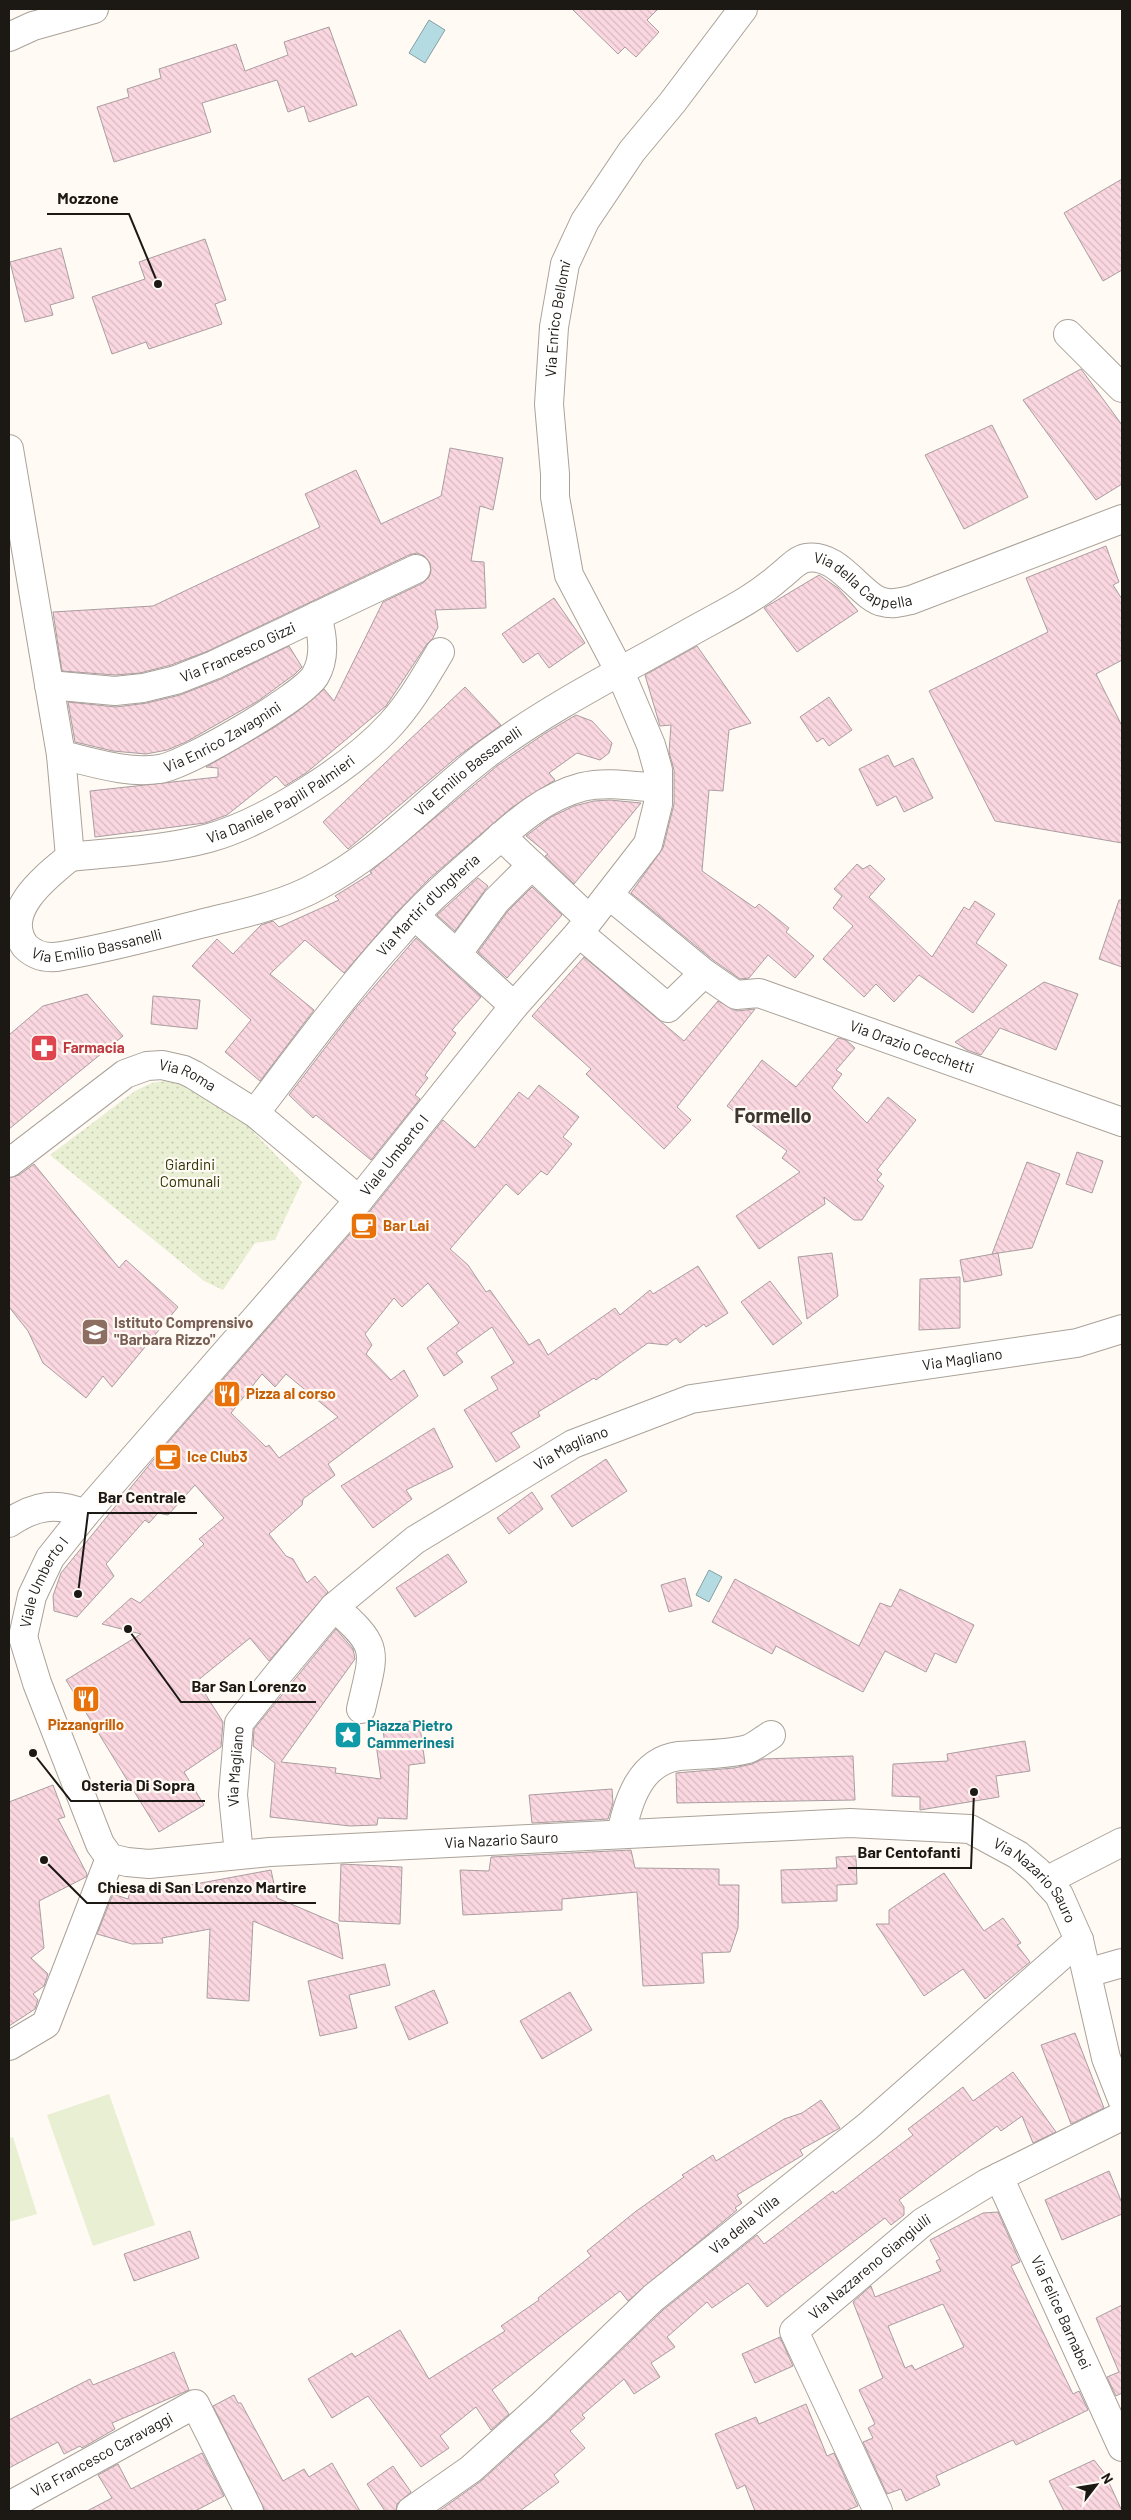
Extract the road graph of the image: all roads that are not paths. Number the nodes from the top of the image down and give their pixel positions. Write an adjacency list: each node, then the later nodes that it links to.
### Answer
1 (94, 9): 3 (street)
2 (743, 9): 11 (street, Via Enrico Bellomi)
3 (9, 37)
4 (1068, 334): 5 (street)
5 (1122, 388)
6 (9, 450): 12 (street)
7 (1122, 519): 11 (street, Via della Cappella)
8 (416, 569): 9 (street, Via Francesco Gizzi)
9 (317, 616): 12 (street, Via Francesco Gizzi); 13 (street, Via Enrico Zavagnini)
10 (440, 652): 16 (street, Via Daniele Papili Palmieri)
11 (620, 672): 14 (street, Viale Umberto I); 16 (street, Via Emilio Bassanelli)
12 (49, 685): 13 (street)
13 (61, 755): 16 (street)
14 (658, 788): 15 (street, Via Martiri d'Ungheria); 18 (street, Viale Umberto I)
15 (502, 836): 17 (street); 19 (street, Via Martiri d'Ungheria)
16 (70, 856)
17 (532, 866): 20 (street); 21 (street)
18 (609, 895): 20 (street, Viale Umberto I); 22 (street, Via Orazio Cecchetti)
19 (415, 916): 21 (street); 24 (street, Via Martiri d'Ungheria)
20 (584, 926): 22 (street); 23 (street, Viale Umberto I)
21 (457, 954): 23 (street)
22 (704, 973): 25 (street, Via Orazio Cecchetti)
23 (514, 1006): 27 (street, Viale Umberto I)
24 (255, 1113): 26 (street, Via Roma); 27 (street, Via Roma)
25 (1122, 1122)
26 (9, 1163)
27 (359, 1200): 29 (street, Viale Umberto I)
28 (1122, 1329): 31 (street, Via Magliano)
29 (85, 1514): 30 (street); 32 (street, Viale Umberto I)
30 (9, 1523)
31 (334, 1607): 33 (street); 37 (street, Via Magliano)
32 (16, 1640): 38 (street)
33 (361, 1709)
34 (771, 1735): 35 (street)
35 (621, 1834): 37 (street, Via Nazario Sauro); 39 (street, Via Nazario Sauro)
36 (1122, 1842): 39 (street)
37 (239, 1854): 38 (street, Via Nazario Sauro)
38 (110, 1858): 43 (street)
39 (1046, 1881): 40 (street, Via Nazario Sauro)
40 (1079, 1940): 42 (street, Via Nazario Sauro); 51 (street, Via della Villa)
41 (1122, 1963): 42 (street)
42 (1086, 1973): 44 (street, Via Nazario Sauro)
43 (9, 2046)
44 (1114, 2058): 45 (street, Via Nazario Sauro)
45 (1122, 2099)
46 (1122, 2116): 47 (street, Via Nazzareno Giangiulli)
47 (999, 2177): 48 (street, Via Felice Barnabei); 52 (street, Via Nazzareno Giangiulli)
48 (1122, 2447)
49 (9, 2506): 50 (street, Via Francesco Caravaggi)
50 (249, 2511)
51 (411, 2511)
52 (878, 2511)

